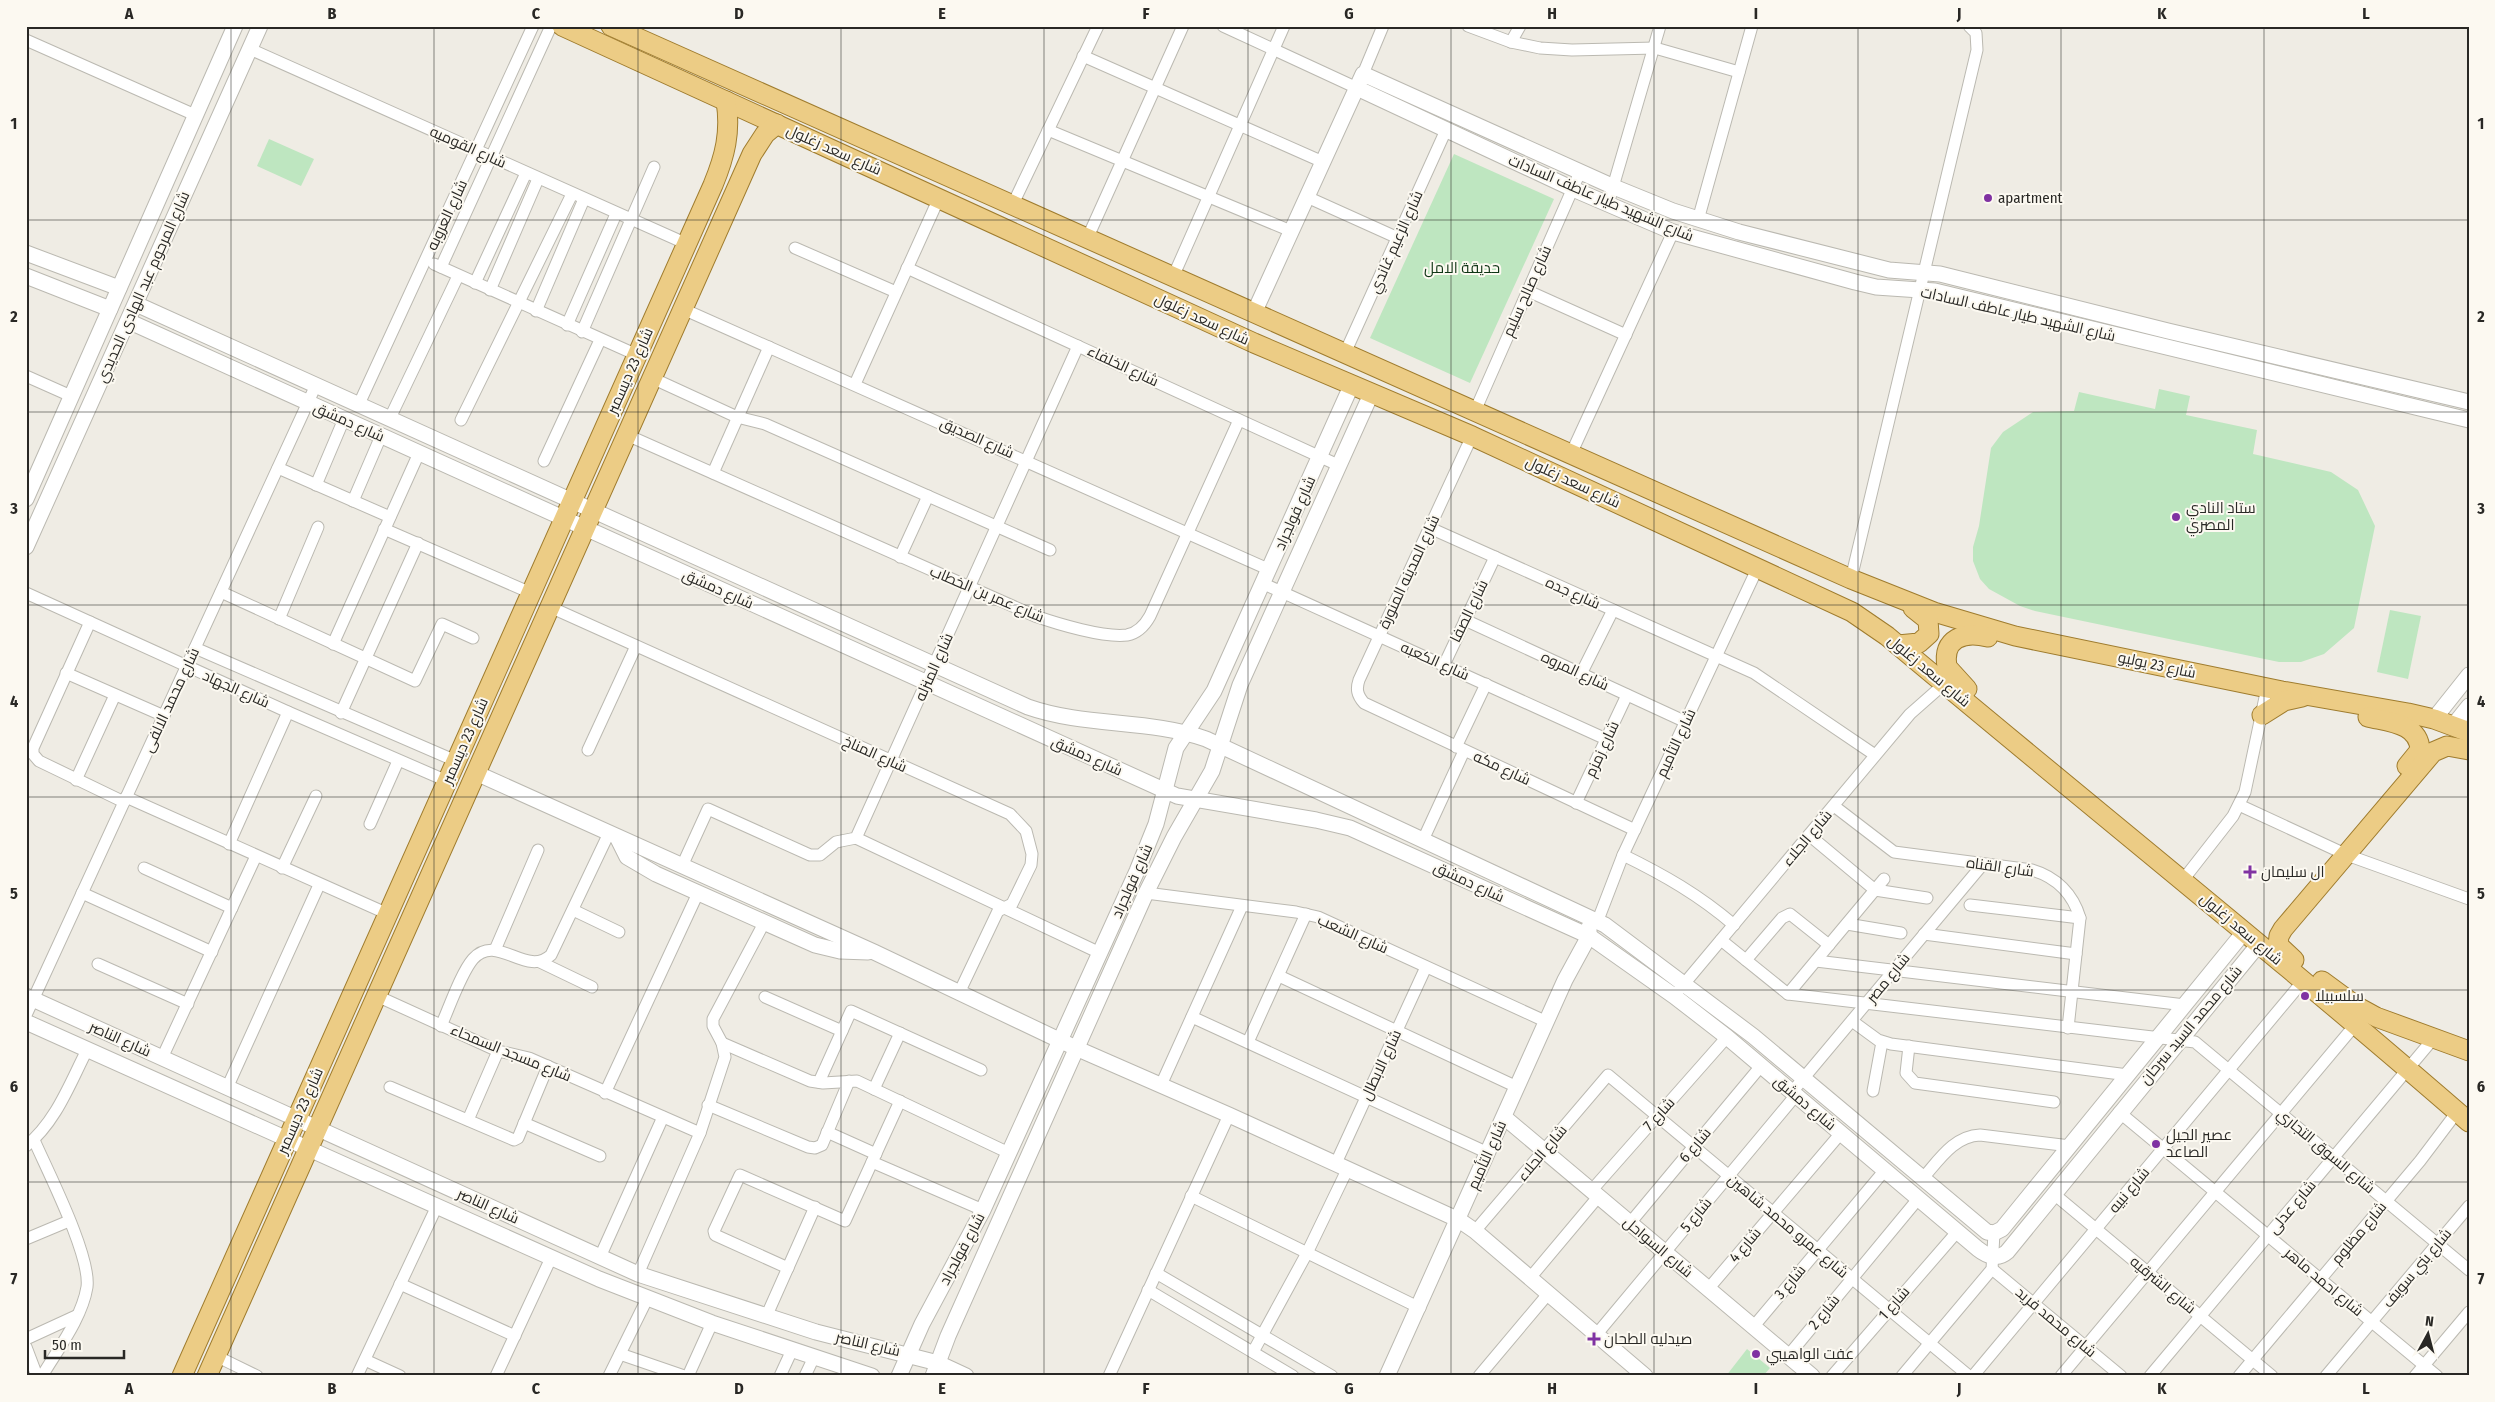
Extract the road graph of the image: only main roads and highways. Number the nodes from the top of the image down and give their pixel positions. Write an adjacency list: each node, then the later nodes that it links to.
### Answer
1 (562, 26): 3 (main road, شارع سعد زغلول)
2 (611, 26): 7 (main road, شارع سعد زغلول)
3 (726, 101): 4 (main road, شارع سعد زغلول); 5 (main road, شارع 23 ديسمبر)
4 (777, 124): 6 (main road, شارع 23 ديسمبر); 8 (main road, شارع سعد زغلول)
5 (724, 160): 6 (main road); 20 (main road, شارع 23 ديسمبر)
6 (746, 167): 21 (main road, شارع 23 ديسمبر)
7 (1134, 260): 8 (main road); 9 (main road, شارع سعد زغلول)
8 (1123, 283): 12 (main road, شارع سعد زغلول)
9 (1851, 579): 10 (main road, شارع 23 يوليو)
10 (1895, 596): 11 (main road, شارع 23 يوليو); 12 (main road)
11 (2019, 636): 13 (main road, شارع 23 يوليو); 16 (main road)
12 (1898, 645): 16 (main road, شارع سعد زغلول)
13 (2310, 697): 14 (main road, شارع 23 يوليو); 15 (main road)
14 (2341, 703): 17 (main road, شارع 23 يوليو); 19 (main road, شارع محمد السيد سرحان)
15 (2262, 715)
16 (1984, 716): 23 (main road, شارع سعد زغلول)
17 (2461, 729)
18 (2469, 750): 19 (main road, شارع محمد السيد سرحان)
19 (2341, 852): 22 (main road, شارع محمد السيد سرحان); 23 (main road, شارع محمد السيد سرحان)
20 (414, 856): 21 (main road); 28 (main road, شارع 23 ديسمبر)
21 (435, 865): 29 (main road, شارع 23 ديسمبر)
22 (2284, 929): 24 (main road, شارع سعد زغلول)
23 (2259, 944): 25 (main road, شارع سعد زغلول)
24 (2396, 1026): 25 (main road); 26 (main road, شارع سعد زغلول)
25 (2384, 1048): 27 (main road, شارع سعد زغلول)
26 (2469, 1051)
27 (2463, 1117)
28 (182, 1376)
29 (207, 1376)

